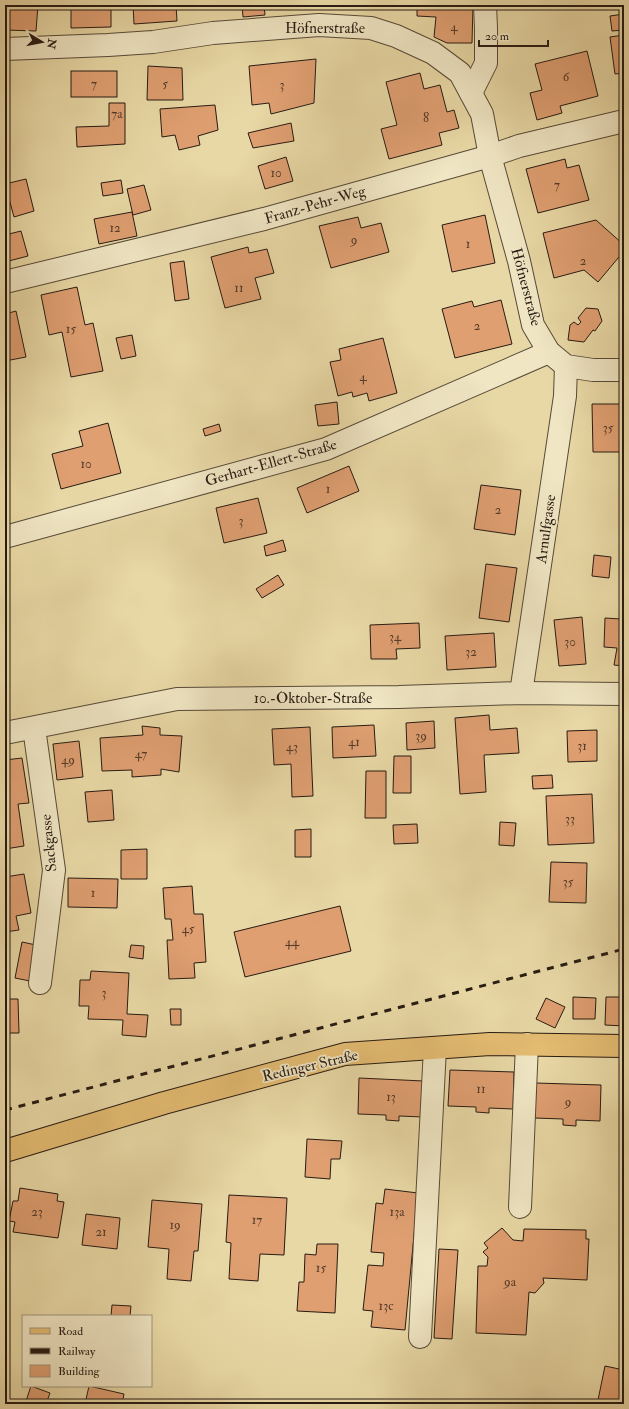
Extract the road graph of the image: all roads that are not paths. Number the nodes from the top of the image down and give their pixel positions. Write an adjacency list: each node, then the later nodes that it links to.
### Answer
1 (485, 5): 3 (street)
2 (5, 49): 3 (street, Höfnerstraße)
3 (471, 93): 5 (street, Höfnerstraße)
4 (624, 121): 5 (street, Franz-Pehr-Weg)
5 (490, 156): 6 (street, Franz-Pehr-Weg); 7 (street, Höfnerstraße)
6 (5, 282)
7 (549, 352): 8 (street, Höfnerstraße); 10 (street, Gerhart-Ellert-Straße)
8 (566, 366): 9 (street); 11 (street, Arnulfgasse)
9 (624, 370)
10 (5, 537)
11 (521, 693): 12 (street, 10.-Oktober-Straße); 13 (street, 10.-Oktober-Straße)
12 (624, 694)
13 (34, 728): 14 (street, 10.-Oktober-Straße); 15 (street, Sackgasse)
14 (5, 733)
15 (40, 983)
16 (527, 1044): 17 (main road, Redinger Straße); 18 (main road, Redinger Straße); 20 (street)
17 (624, 1046)
18 (435, 1048): 19 (main road, Redinger Straße); 21 (street)
19 (5, 1151)
20 (520, 1207)
21 (420, 1336)

